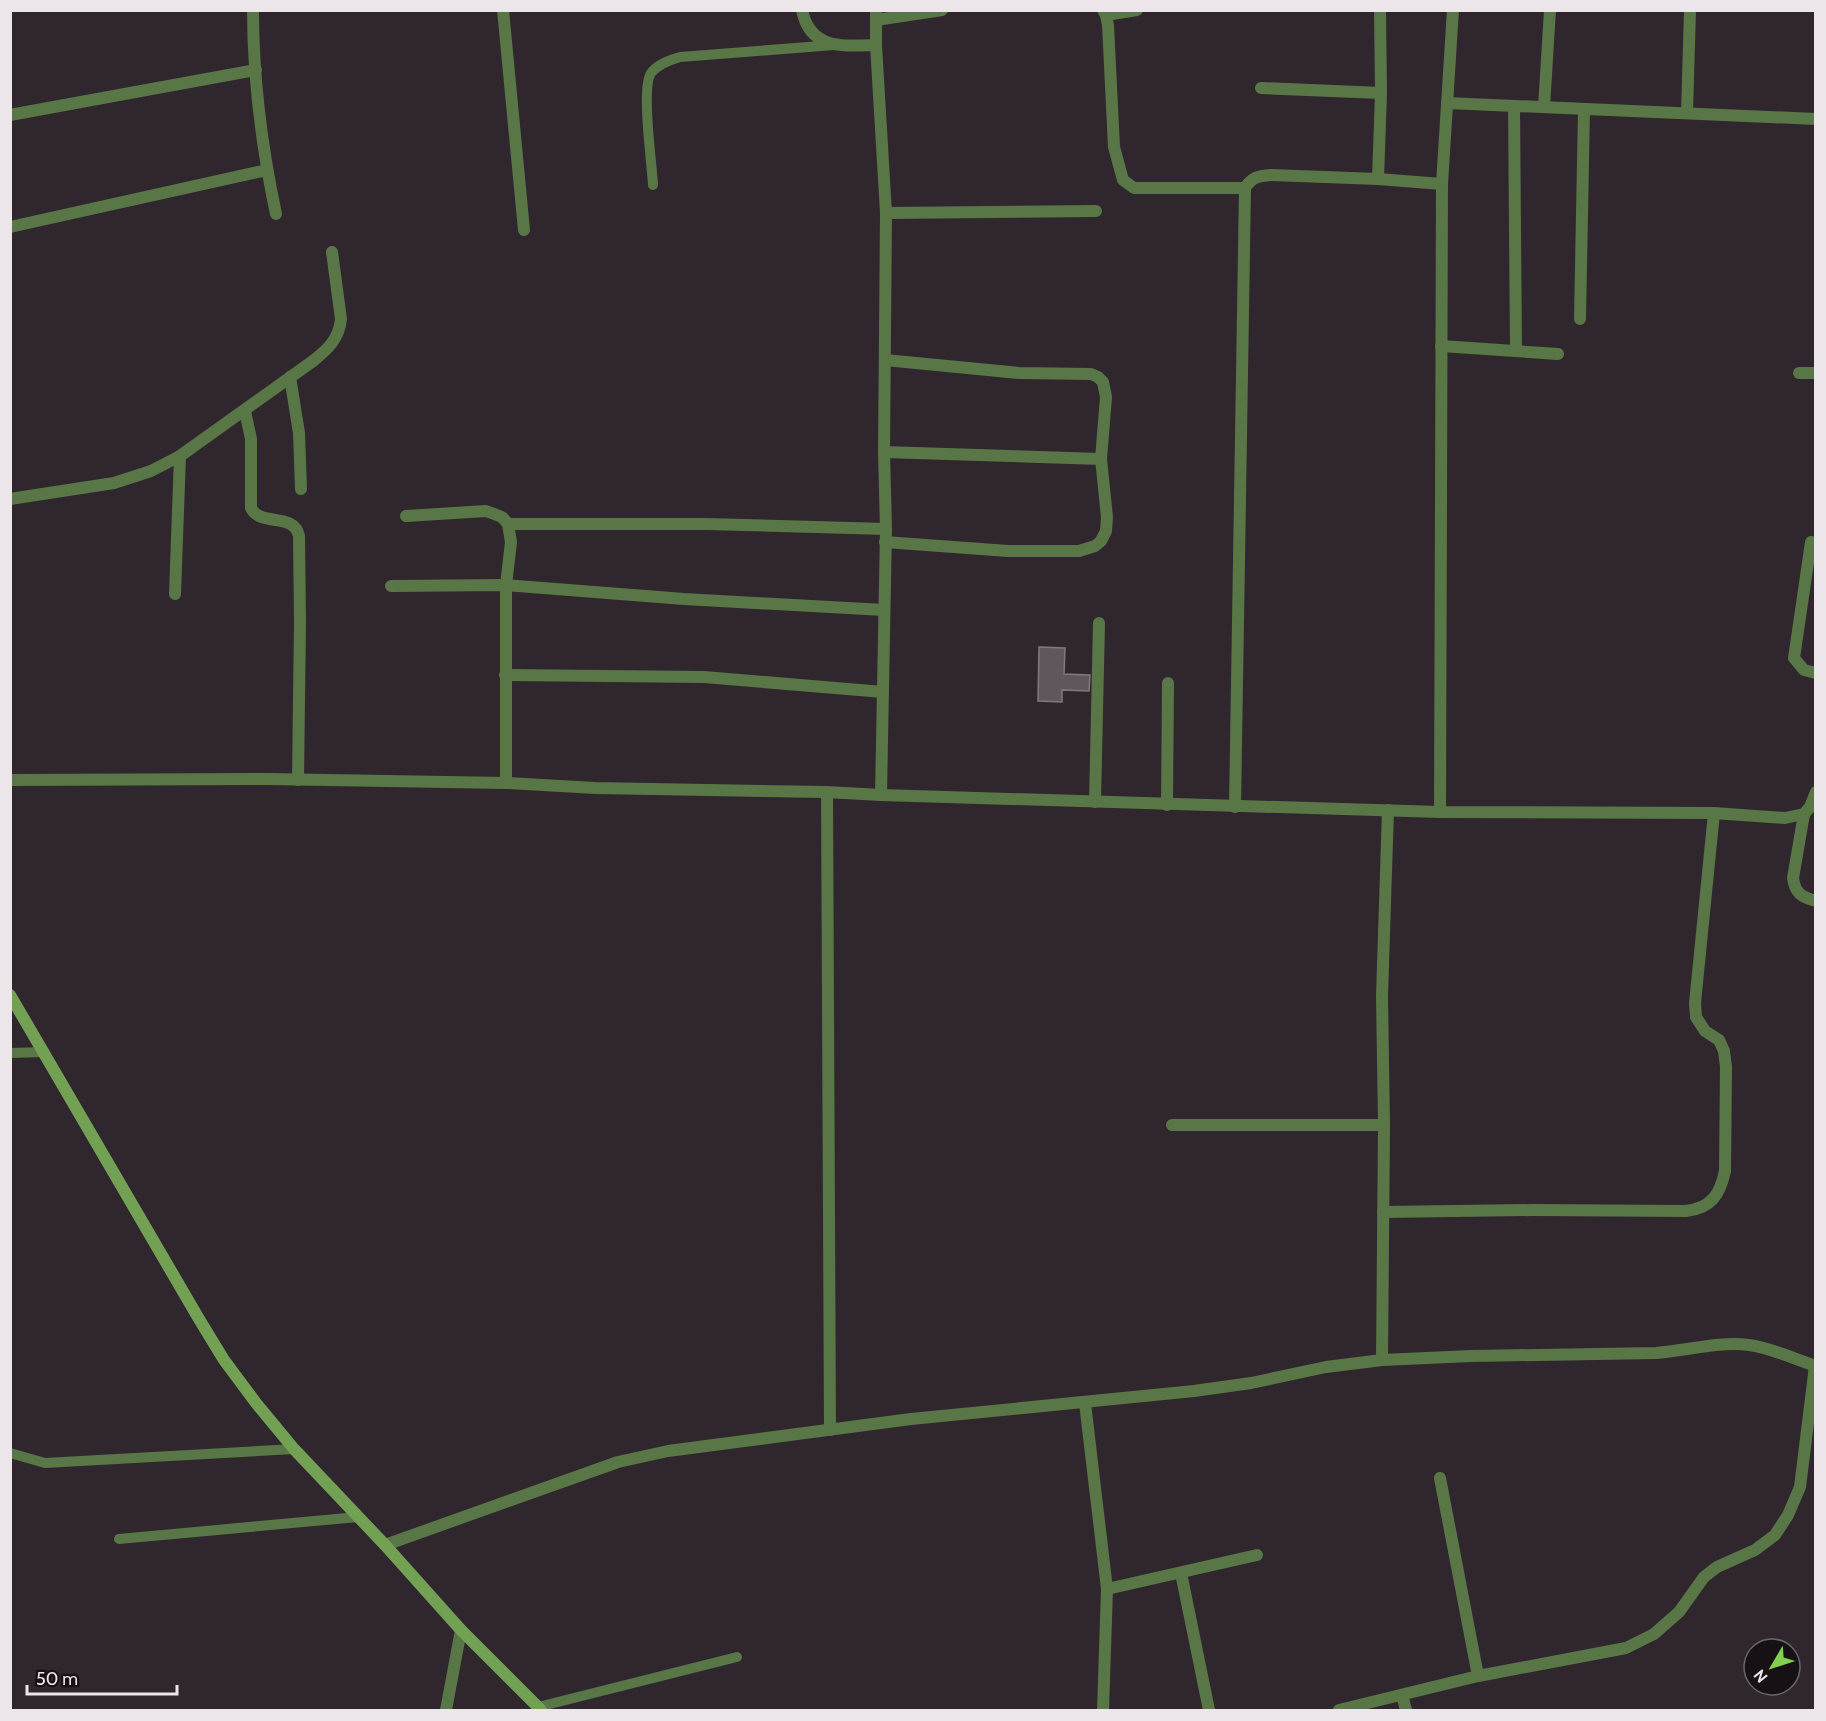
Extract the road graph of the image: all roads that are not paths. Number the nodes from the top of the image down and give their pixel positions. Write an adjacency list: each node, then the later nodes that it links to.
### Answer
1 (254, 10): 14 (street)
2 (503, 10): 33 (street)
3 (802, 10): 12 (street)
4 (942, 10): 11 (street)
5 (1137, 10): 10 (street)
6 (1380, 10): 16 (street)
7 (1453, 10): 17 (street)
8 (1550, 10): 19 (street)
9 (1690, 10): 21 (street)
10 (1104, 13): 28 (street)
11 (876, 15): 13 (street)
12 (834, 45): 13 (street); 27 (lane)
13 (876, 45): 30 (street)
14 (256, 70): 22 (street); 24 (street)
15 (1261, 88): 16 (street)
16 (1381, 93): 25 (street)
17 (1447, 103): 18 (street); 26 (street)
18 (1514, 106): 19 (street); 37 (street)
19 (1544, 107): 20 (street)
20 (1584, 109): 21 (street); 35 (street)
21 (1687, 113): 23 (street)
22 (10, 115)
23 (1815, 119)
24 (267, 170): 31 (street); 32 (street)
25 (1378, 179): 26 (street); 28 (street)
26 (1442, 184): 36 (street)
27 (653, 185)
28 (1245, 188): 71 (street)
29 (1096, 211): 30 (street)
30 (886, 213): 39 (street)
31 (276, 214)
32 (10, 227)
33 (524, 230)
34 (332, 252): 42 (street)
35 (1580, 319)
36 (1442, 346): 37 (street); 73 (street)
37 (1516, 351): 38 (street)
38 (1558, 354)
39 (885, 360): 44 (street); 46 (street)
40 (1799, 373): 41 (street)
41 (1815, 373)
42 (290, 377): 43 (street); 47 (street)
43 (245, 411): 45 (street); 64 (street)
44 (884, 452): 46 (street); 51 (street)
45 (180, 456): 48 (street); 56 (street)
46 (1101, 459): 52 (street)
47 (301, 489)
48 (10, 499)
49 (406, 516): 50 (street)
50 (508, 524): 51 (street); 54 (street)
51 (885, 528): 52 (street)
52 (885, 542): 57 (street)
53 (1811, 542): 59 (street)
54 (506, 585): 55 (street); 57 (street); 60 (street)
55 (391, 586)
56 (175, 594)
57 (885, 610): 62 (street)
58 (1099, 623): 69 (street)
59 (1815, 673)
60 (505, 675): 62 (street); 65 (street)
61 (1168, 683): 70 (street)
62 (883, 692): 68 (street)
63 (10, 780): 64 (street)
64 (298, 780): 65 (street)
65 (506, 783): 66 (street)
66 (827, 792): 68 (street); 86 (street)
67 (1815, 792): 75 (street)
68 (881, 795): 69 (street)
69 (1095, 802): 70 (street)
70 (1167, 805): 71 (street)
71 (1235, 807): 72 (street)
72 (1388, 810): 73 (street); 81 (street)
73 (1440, 812): 74 (street)
74 (1714, 813): 75 (street); 82 (street)
75 (1804, 814): 76 (street)
76 (1815, 901)
77 (10, 995): 78 (street)
78 (45, 1052): 79 (lane); 87 (street)
79 (10, 1053)
80 (1172, 1125): 81 (street)
81 (1384, 1125): 82 (street)
82 (1383, 1212): 83 (street)
83 (1382, 1360): 84 (street); 85 (street)
84 (1815, 1366): 98 (street)
85 (1085, 1403): 86 (street); 95 (street)
86 (831, 1431): 92 (street)
87 (294, 1449): 88 (lane); 90 (street)
88 (10, 1453)
89 (1440, 1478): 98 (street)
90 (358, 1517): 91 (lane); 92 (street)
91 (119, 1539)
92 (385, 1545): 96 (street)
93 (1257, 1555): 94 (street)
94 (1181, 1573): 95 (street); 103 (street)
95 (1107, 1589): 102 (street)
96 (461, 1630): 100 (street); 101 (street)
97 (737, 1657): 100 (lane)
98 (1478, 1676): 99 (street)
99 (1402, 1695): 104 (street); 105 (street)
100 (540, 1709)
101 (446, 1710)
102 (1103, 1710)
103 (1209, 1710)
104 (1339, 1710)
105 (1406, 1710)

